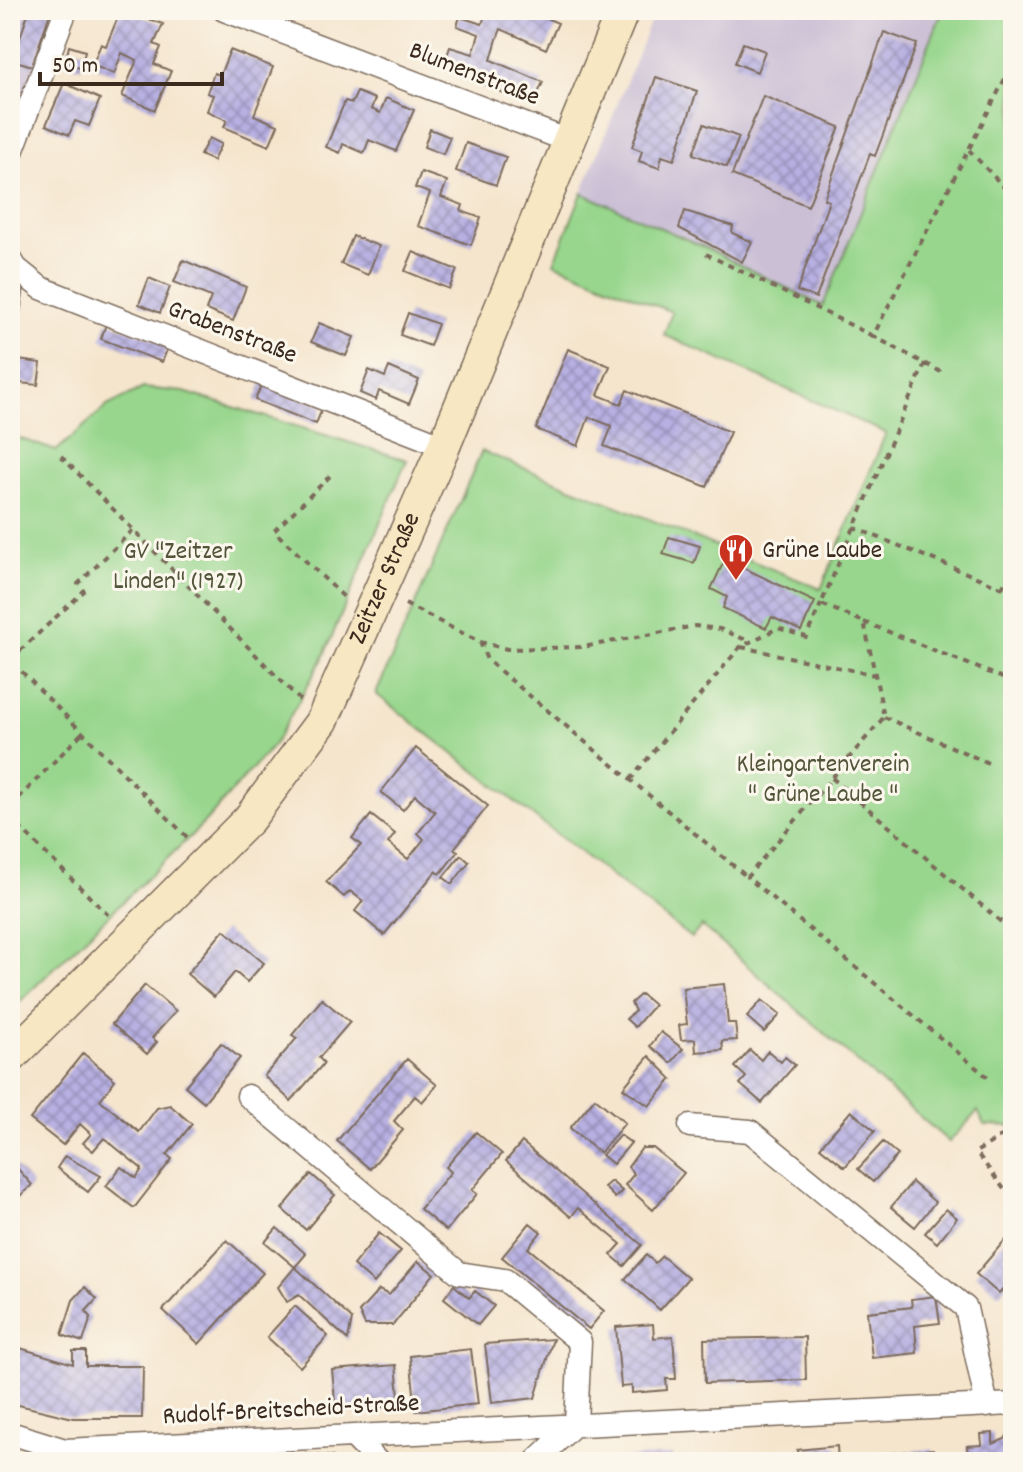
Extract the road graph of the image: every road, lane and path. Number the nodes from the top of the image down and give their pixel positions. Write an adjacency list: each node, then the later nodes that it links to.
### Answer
1 (66, 10): 7 (street)
2 (224, 10): 5 (street, Blumenstraße)
3 (623, 10): 5 (main road, Zeitzer Straße)
4 (1013, 63): 6 (path)
5 (569, 141): 14 (main road, Zeitzer Straße)
6 (969, 150): 8 (path); 11 (path)
7 (10, 157)
8 (1013, 197)
9 (706, 254): 11 (path)
10 (10, 258): 14 (street, Grabenstraße)
11 (873, 336): 12 (path)
12 (925, 363): 13 (path); 17 (path)
13 (941, 372)
14 (444, 446): 23 (main road, Zeitzer Straße)
15 (61, 456): 18 (path)
16 (330, 476): 23 (path)
17 (853, 527): 20 (path); 22 (path)
18 (133, 530): 31 (path); 32 (path)
19 (1013, 563): 20 (path)
20 (1002, 588): 21 (path)
21 (1013, 592)
22 (821, 604): 24 (path); 26 (path)
23 (375, 606): 25 (path); 31 (main road, Zeitzer Straße)
24 (864, 622): 28 (path); 29 (path)
25 (480, 642): 26 (path); 35 (path)
26 (751, 642): 27 (path)
27 (740, 647): 28 (path); 35 (path)
28 (875, 675): 30 (path)
29 (1013, 682)
30 (884, 717): 33 (path); 34 (path)
31 (322, 721): 38 (main road, Zeitzer Straße)
32 (83, 732): 36 (path); 38 (path)
33 (988, 763)
34 (832, 778): 39 (path); 40 (path)
35 (630, 780): 39 (path)
36 (10, 807)
37 (10, 818): 41 (path)
38 (209, 858): 41 (main road, Zeitzer Straße)
39 (747, 877): 43 (path)
40 (1013, 932)
41 (131, 937): 42 (main road, Zeitzer Straße)
42 (10, 1058)
43 (991, 1080)
44 (248, 1096): 50 (street)
45 (690, 1126): 49 (street)
46 (1013, 1129): 47 (path)
47 (1013, 1201)
48 (1013, 1404): 49 (street, Rudolf-Breitscheid-Straße)
49 (987, 1406): 50 (street, Rudolf-Breitscheid-Straße)
50 (576, 1423): 52 (street, Rudolf-Breitscheid-Straße); 55 (street)
51 (10, 1433): 53 (street, Rudolf-Breitscheid-Straße)
52 (354, 1437): 53 (street, Rudolf-Breitscheid-Straße); 54 (street)
53 (64, 1456)
54 (378, 1462)
55 (535, 1462)

